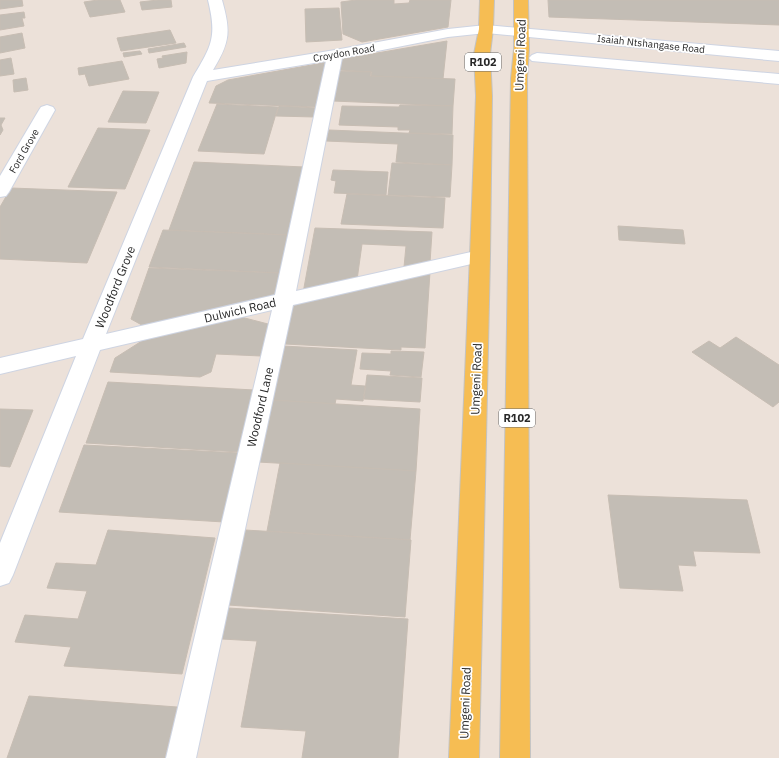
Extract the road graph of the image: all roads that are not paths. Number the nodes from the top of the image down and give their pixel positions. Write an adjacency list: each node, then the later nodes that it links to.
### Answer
1 (216, 0): 9 (street, Woodford Grove)
2 (487, 0): 4 (main road, Umgeni Road / R102)
3 (521, 0): 5 (main road, Umgeni Road / R102)
4 (486, 29): 5 (street, Croydon Road); 6 (street, Croydon Road); 13 (main road, Umgeni Road / R102)
5 (522, 31): 7 (street, Isaiah Ntshangase Road); 20 (main road, Umgeni Road / R102)
6 (336, 55): 9 (street, Croydon Road); 14 (street, Woodford Lane)
7 (779, 56)
8 (537, 58): 10 (street)
9 (201, 77): 15 (street, Woodford Grove)
10 (779, 79)
11 (47, 110): 12 (street, Ford Grove)
12 (0, 192)
13 (480, 256): 14 (street, Dulwich Road); 19 (main road, Umgeni Road / R102)
14 (284, 300): 15 (street, Dulwich Road); 18 (street, Woodford Lane)
15 (92, 343): 16 (street, Dulwich Road); 17 (street, Woodford Grove)
16 (0, 366)
17 (0, 575)
18 (181, 758)
19 (464, 758)
20 (515, 758)

